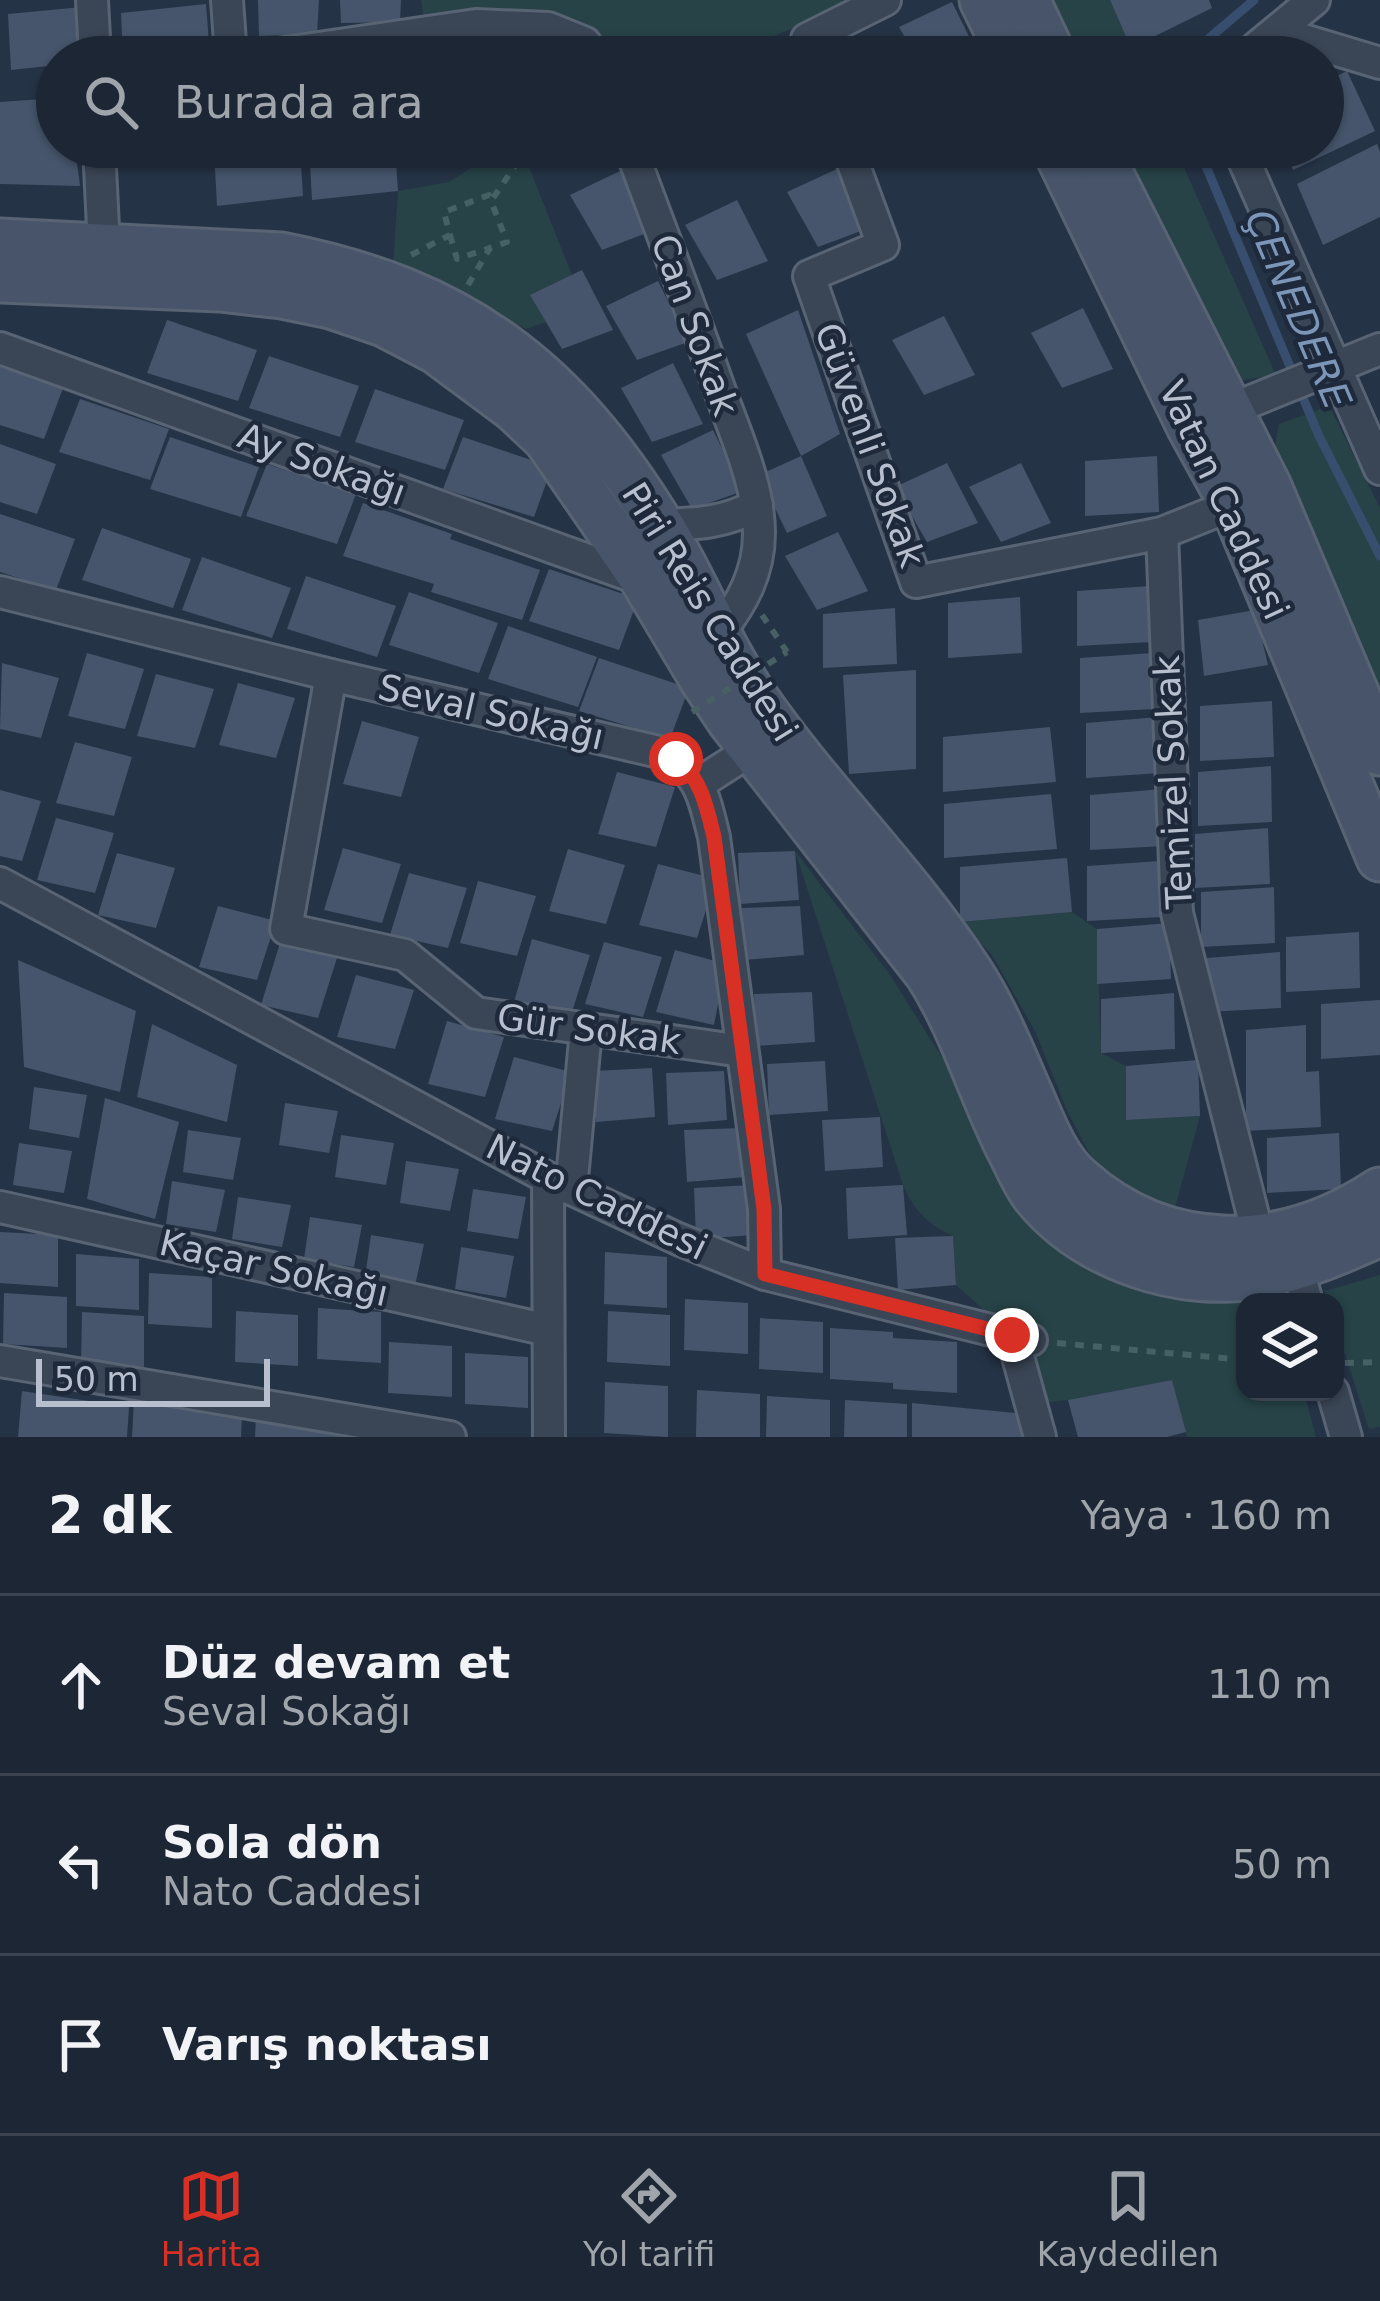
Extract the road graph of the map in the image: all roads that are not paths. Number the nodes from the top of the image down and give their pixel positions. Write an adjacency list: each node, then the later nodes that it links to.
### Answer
1 (92, 0): 8 (street)
2 (227, 0): 9 (street)
3 (885, 0): 12 (street)
4 (983, 0): 13 (main road)
5 (1026, 0): 14 (main road)
6 (1314, 0): 7 (street)
7 (1277, 32): 15 (street); 16 (street)
8 (94, 36)
9 (230, 36)
10 (400, 36): 11 (street)
11 (568, 36)
12 (811, 36)
13 (1001, 36)
14 (1043, 36)
15 (1272, 36)
16 (1290, 36)
17 (1344, 52): 18 (street)
18 (1380, 63)
19 (100, 168): 26 (street)
20 (638, 168): 34 (street, Can Sokak)
21 (855, 168): 36 (street, Güvenli Sokak)
22 (1068, 168): 31 (main road, Vatan Caddesi)
23 (1106, 168): 31 (main road, Vatan Caddesi)
24 (1246, 168): 30 (street)
25 (0, 242): 26 (main road, Piri Reis Caddesi)
26 (104, 248): 35 (main road, Piri Reis Caddesi)
27 (0, 279): 37 (main road, Piri Reis Caddesi)
28 (0, 348): 37 (street, Ay Sokağı)
29 (1380, 349): 30 (street)
30 (1324, 373): 31 (street); 32 (street)
31 (1225, 411): 33 (main road, Vatan Caddesi)
32 (1380, 469)
33 (1251, 496): 36 (street, Güvenli Sokak); 42 (main road, Vatan Caddesi); 44 (main road, Vatan Caddesi)
34 (757, 505): 35 (street); 39 (street, Can Sokak)
35 (660, 525): 39 (main road, Piri Reis Caddesi)
36 (1162, 532): 51 (street, Temizel Sokak)
37 (644, 580): 41 (main road, Piri Reis Caddesi)
38 (0, 592): 40 (street, Seval Sokağı)
39 (718, 634): 51 (main road, Piri Reis Caddesi)
40 (331, 675): 43 (street, Seval Sokağı); 46 (street, Gür Sokak)
41 (751, 749): 43 (street); 54 (main road, Piri Reis Caddesi)
42 (1380, 752)
43 (698, 784): 47 (street)
44 (1380, 858)
45 (0, 883): 48 (street, Nato Caddesi)
46 (586, 1030): 47 (street, Gür Sokak); 48 (street)
47 (742, 1051): 53 (street)
48 (559, 1183): 53 (street, Nato Caddesi); 55 (street)
49 (1380, 1192): 51 (main road, Piri Reis Caddesi)
50 (0, 1207): 55 (street, Kaçar Sokağı)
51 (1258, 1239)
52 (1372, 1239): 54 (main road, Piri Reis Caddesi)
53 (765, 1274): 60 (street, Nato Caddesi)
54 (1302, 1284)
55 (548, 1330): 59 (street)
56 (0, 1361): 58 (street)
57 (1336, 1401): 61 (street)
58 (450, 1437)
59 (549, 1437)
60 (1040, 1437)
61 (1346, 1437)

